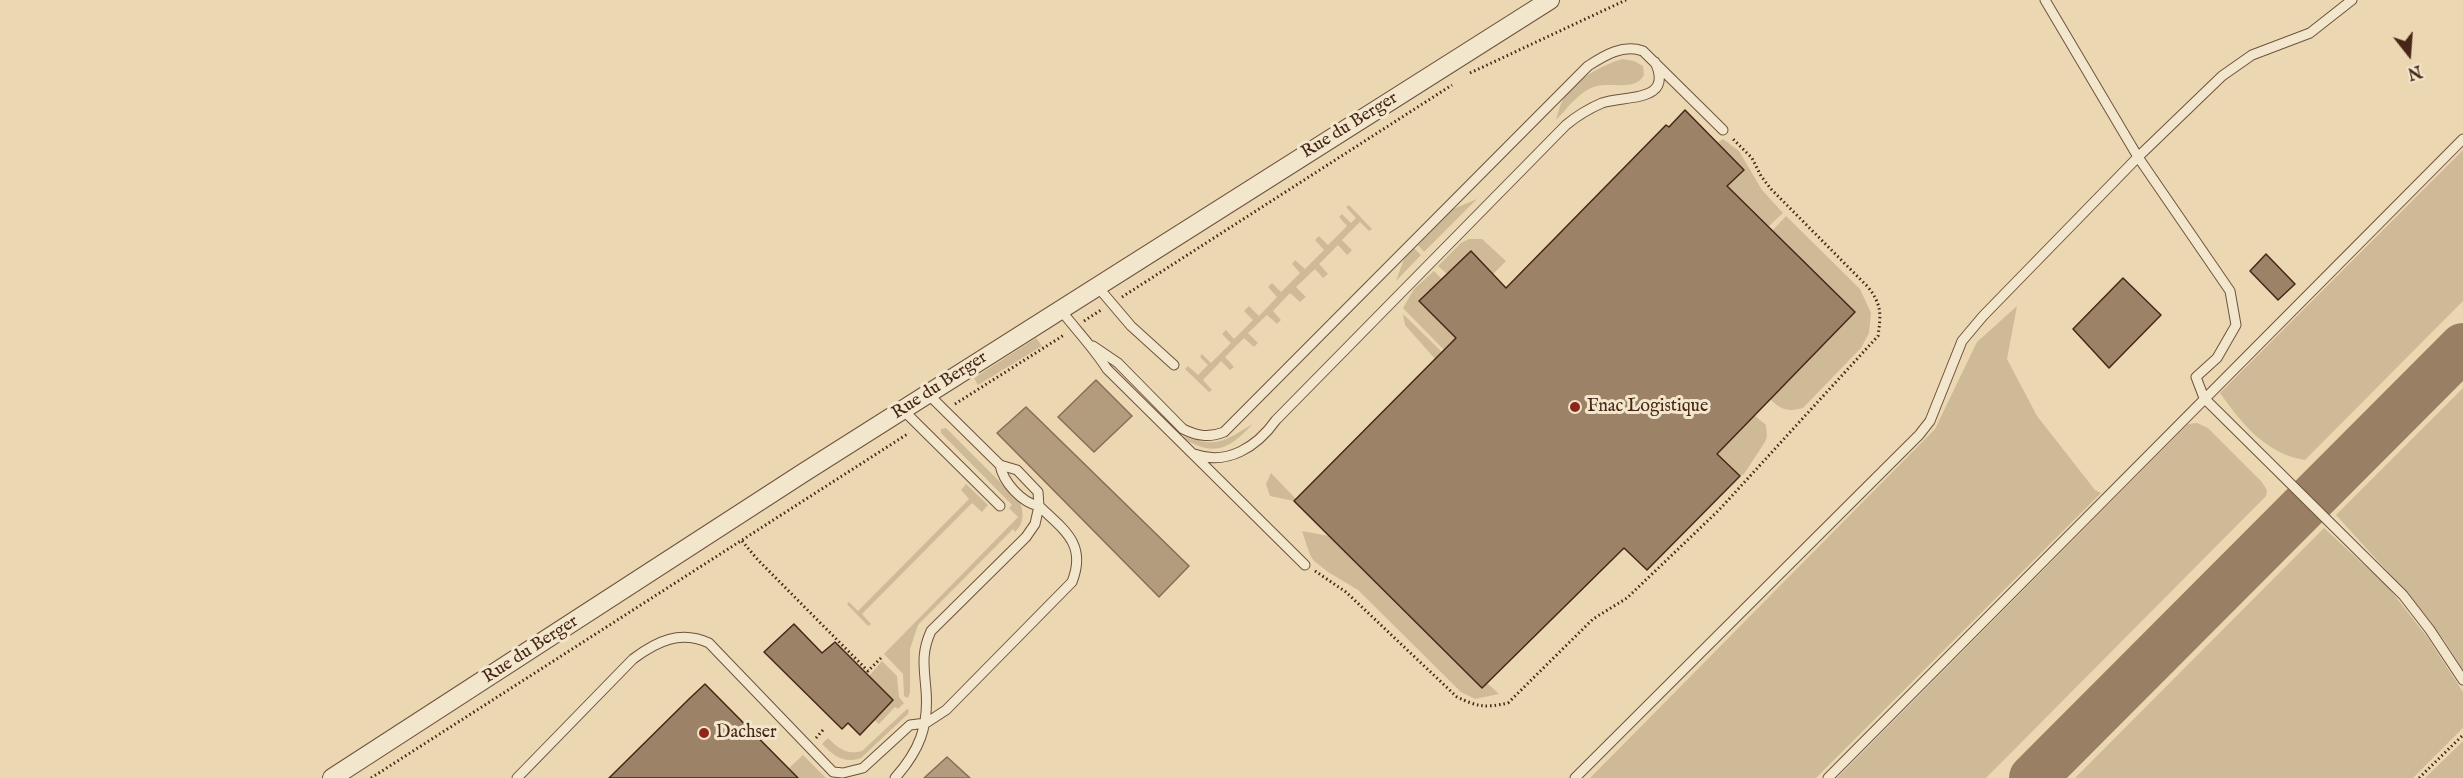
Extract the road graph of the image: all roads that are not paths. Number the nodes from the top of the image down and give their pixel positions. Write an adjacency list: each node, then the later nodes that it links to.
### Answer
1 (1550, 0): 8 (street, Rue du Berger)
2 (2044, 0): 7 (lane)
3 (2352, 0): 7 (lane)
4 (1654, 59): 5 (lane); 10 (lane); 15 (lane)
5 (1723, 130)
6 (2463, 139): 13 (lane)
7 (2138, 157): 13 (lane); 25 (lane)
8 (1097, 286): 9 (street, Rue du Berger); 11 (lane)
9 (1060, 309): 10 (lane); 12 (street, Rue du Berger)
10 (1093, 346): 15 (lane)
11 (1174, 365)
12 (928, 394): 14 (street, Rue du Berger); 16 (lane)
13 (2204, 398): 20 (lane); 26 (lane)
14 (903, 410): 17 (lane); 22 (street, Rue du Berger)
15 (1194, 454): 19 (lane)
16 (1000, 465): 18 (lane); 18 (lane)
17 (1000, 506)
18 (1039, 506): 21 (lane); 21 (lane)
19 (1305, 565)
20 (2463, 680)
21 (926, 723): 23 (lane); 24 (lane)
22 (332, 778)
23 (517, 778)
24 (895, 778)
25 (1575, 778)
26 (1828, 778)

